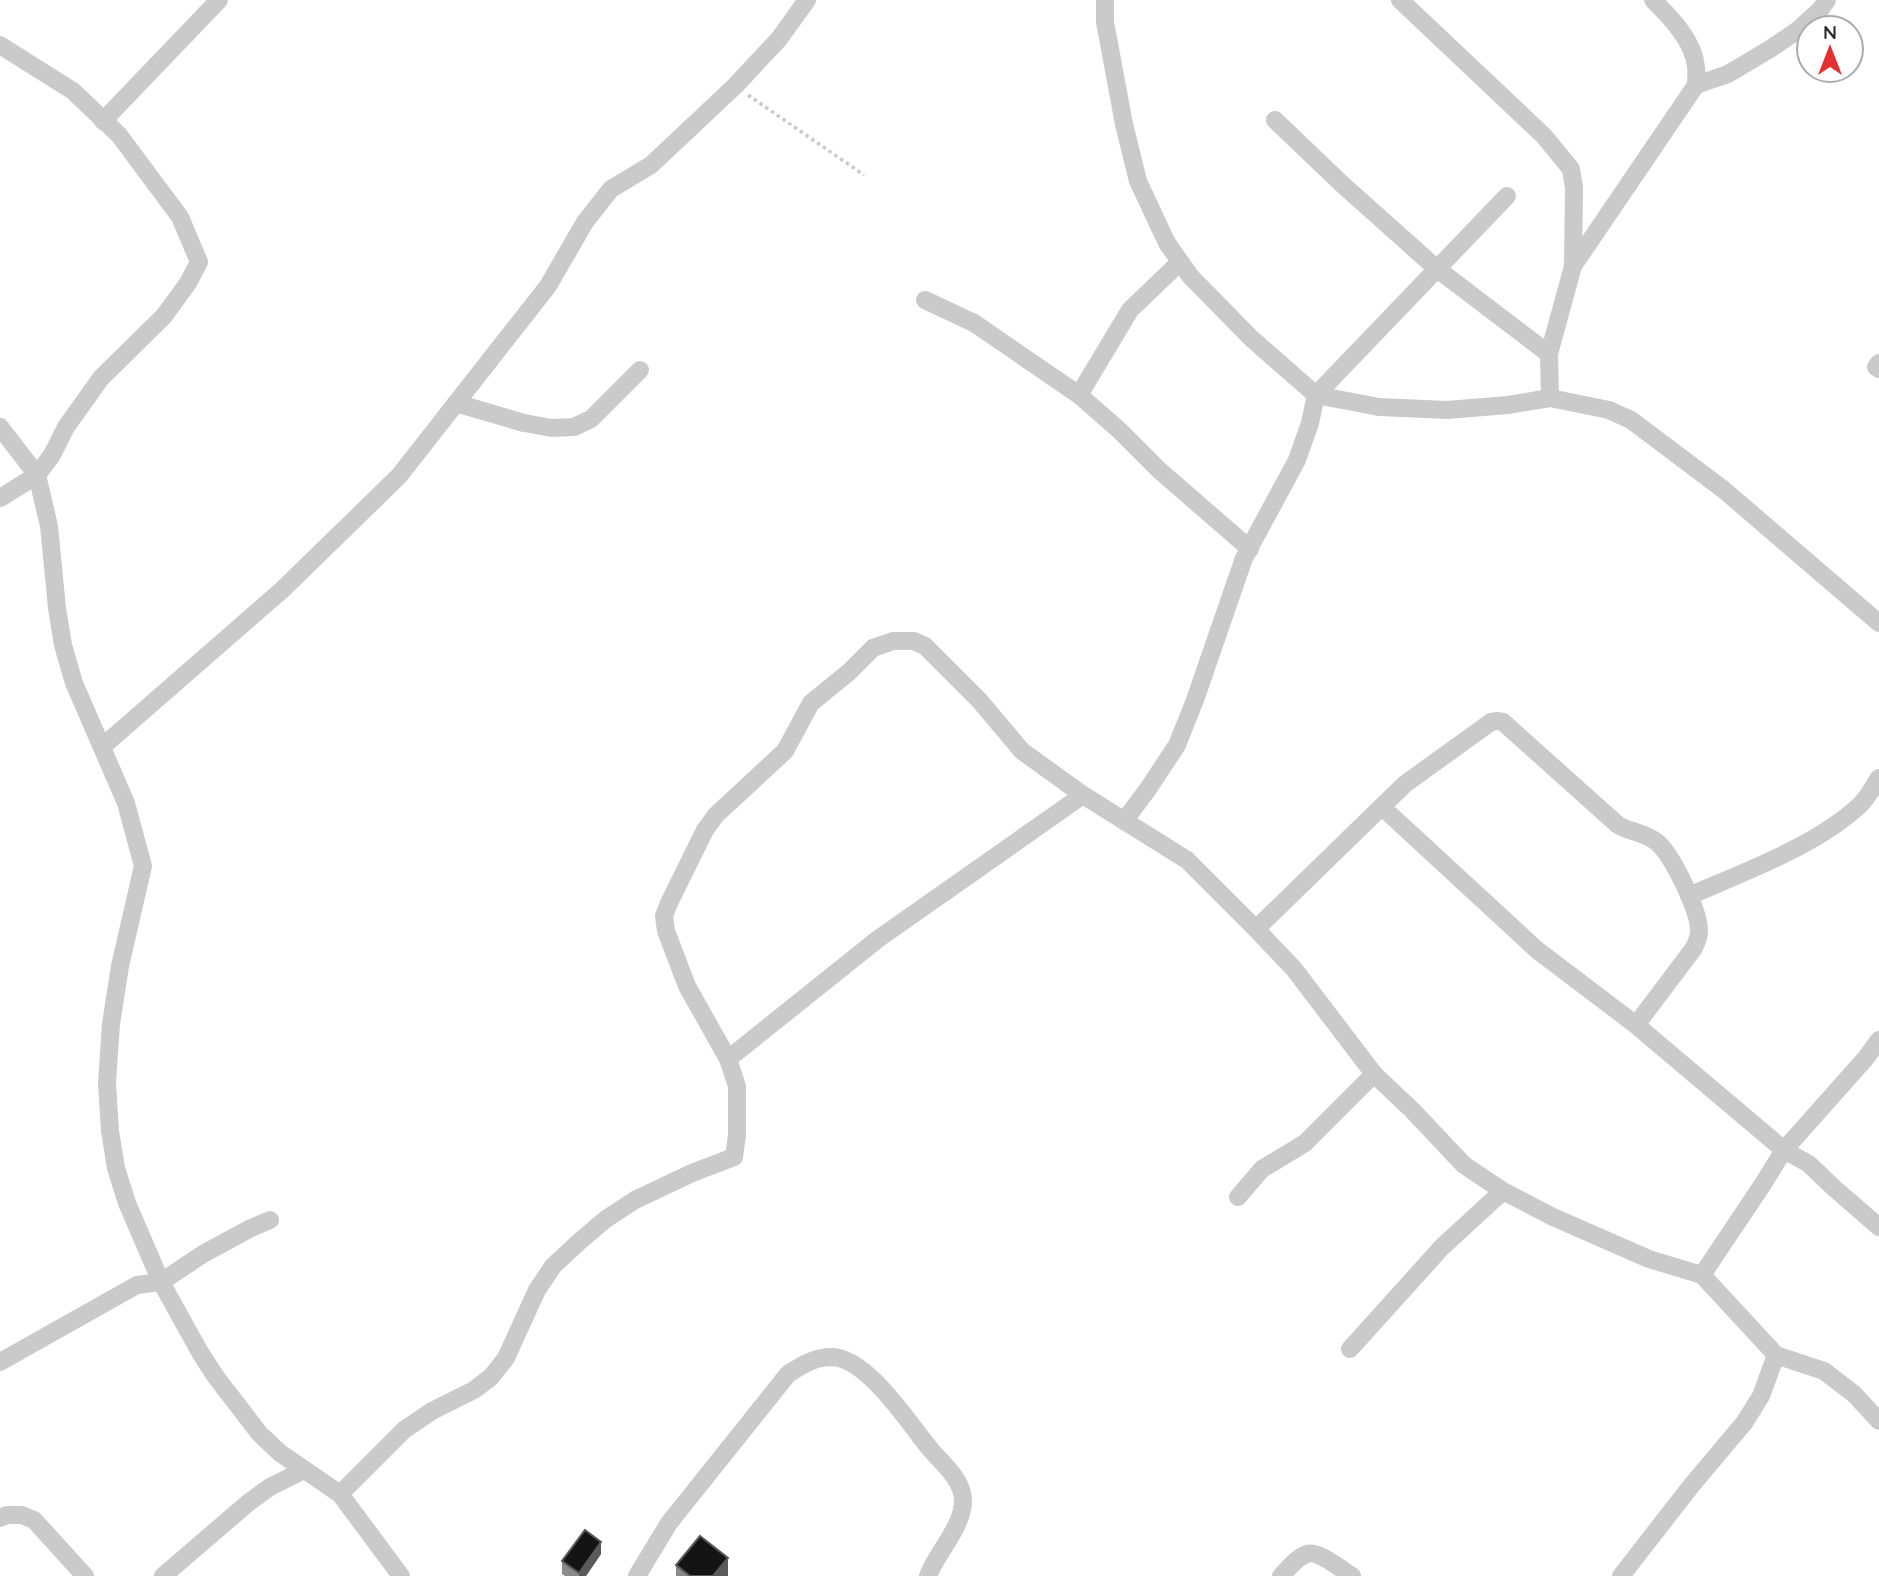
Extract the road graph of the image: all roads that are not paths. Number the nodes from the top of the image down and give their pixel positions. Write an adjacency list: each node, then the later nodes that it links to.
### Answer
1 (219, 0): 10 (street)
2 (807, 0): 23 (street)
3 (1104, 0): 12 (street)
4 (1400, 0): 13 (street)
5 (1653, 0): 8 (street)
6 (1827, 0): 8 (street)
7 (0, 45): 10 (street)
8 (1696, 85): 13 (street)
9 (1275, 120): 14 (street)
10 (103, 121): 25 (street)
11 (1507, 196): 14 (street)
12 (1180, 261): 20 (street); 21 (street)
13 (1573, 266): 16 (street)
14 (1436, 268): 16 (street); 21 (street)
15 (925, 300): 20 (street)
16 (1549, 354): 22 (street)
17 (1879, 363): 18 (street)
18 (1879, 369)
19 (640, 370): 23 (street)
20 (1079, 395): 27 (street)
21 (1316, 395): 22 (street); 27 (street)
22 (1550, 398): 28 (street)
23 (456, 403): 29 (street)
24 (0, 427): 25 (street)
25 (37, 475): 26 (street); 29 (street)
26 (0, 498)
27 (1250, 549): 33 (street)
28 (1879, 623)
29 (102, 747): 46 (street)
30 (1879, 778): 34 (street)
31 (1083, 796): 33 (street); 38 (street); 38 (street)
32 (1382, 807): 34 (street); 35 (street); 36 (street)
33 (1124, 821): 35 (street)
34 (1689, 896): 36 (street)
35 (1256, 929): 39 (street)
36 (1636, 1025): 40 (street)
37 (1879, 1040): 40 (street)
38 (728, 1059): 52 (street)
39 (1374, 1074): 41 (street); 42 (street)
40 (1784, 1150): 44 (street); 45 (street)
41 (1503, 1191): 45 (street); 47 (street)
42 (1238, 1197)
43 (270, 1220): 46 (street)
44 (1879, 1227)
45 (1702, 1275): 48 (street)
46 (161, 1282): 49 (street); 51 (street)
47 (1350, 1349)
48 (1776, 1355): 50 (street); 61 (street)
49 (0, 1362)
50 (1879, 1421)
51 (304, 1470): 52 (street); 55 (street)
52 (340, 1494): 56 (street)
53 (0, 1518): 54 (street)
54 (85, 1576)
55 (163, 1576)
56 (401, 1576)
57 (637, 1576): 58 (street)
58 (928, 1576)
59 (1281, 1576): 60 (street)
60 (1352, 1576)
61 (1621, 1576)

